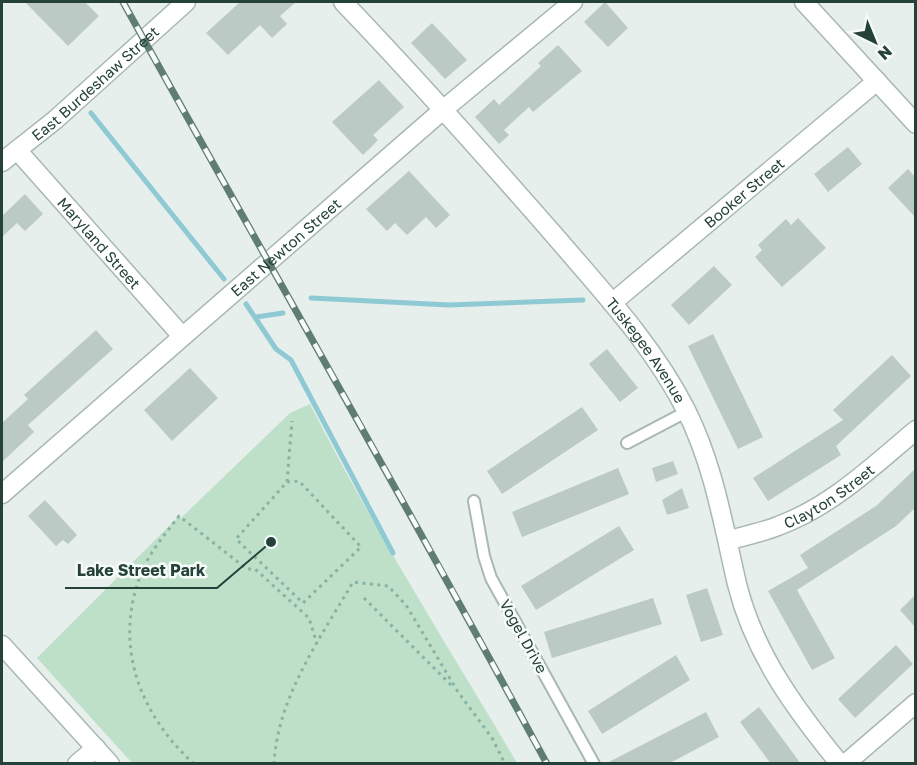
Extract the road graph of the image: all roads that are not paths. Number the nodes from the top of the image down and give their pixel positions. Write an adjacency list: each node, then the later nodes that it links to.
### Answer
1 (186, 2): 8 (street, East Burdeshaw Street)
2 (343, 2): 6 (street, Tuskegee Avenue)
3 (573, 2): 6 (street, East Newton Street)
4 (804, 2): 5 (street)
5 (877, 81): 7 (street); 10 (street, Booker Street)
6 (444, 109): 10 (street, Tuskegee Avenue); 11 (street, East Newton Street)
7 (915, 124)
8 (17, 150): 9 (street, East Burdeshaw Street); 11 (street, Maryland Street)
9 (2, 162)
10 (612, 303): 12 (street, Tuskegee Avenue)
11 (182, 336): 15 (street, East Newton Street)
12 (686, 411): 14 (lane); 17 (street, Tuskegee Avenue)
13 (915, 430): 17 (street, Clayton Street)
14 (627, 443)
15 (2, 494)
16 (474, 501): 23 (lane, Vogel Drive)
17 (729, 540): 24 (street, Tuskegee Avenue)
18 (2, 645): 20 (street)
19 (915, 703): 25 (street)
20 (96, 748): 21 (street); 22 (street)
21 (77, 764)
22 (110, 764)
23 (594, 764)
24 (840, 764)
25 (845, 764)

